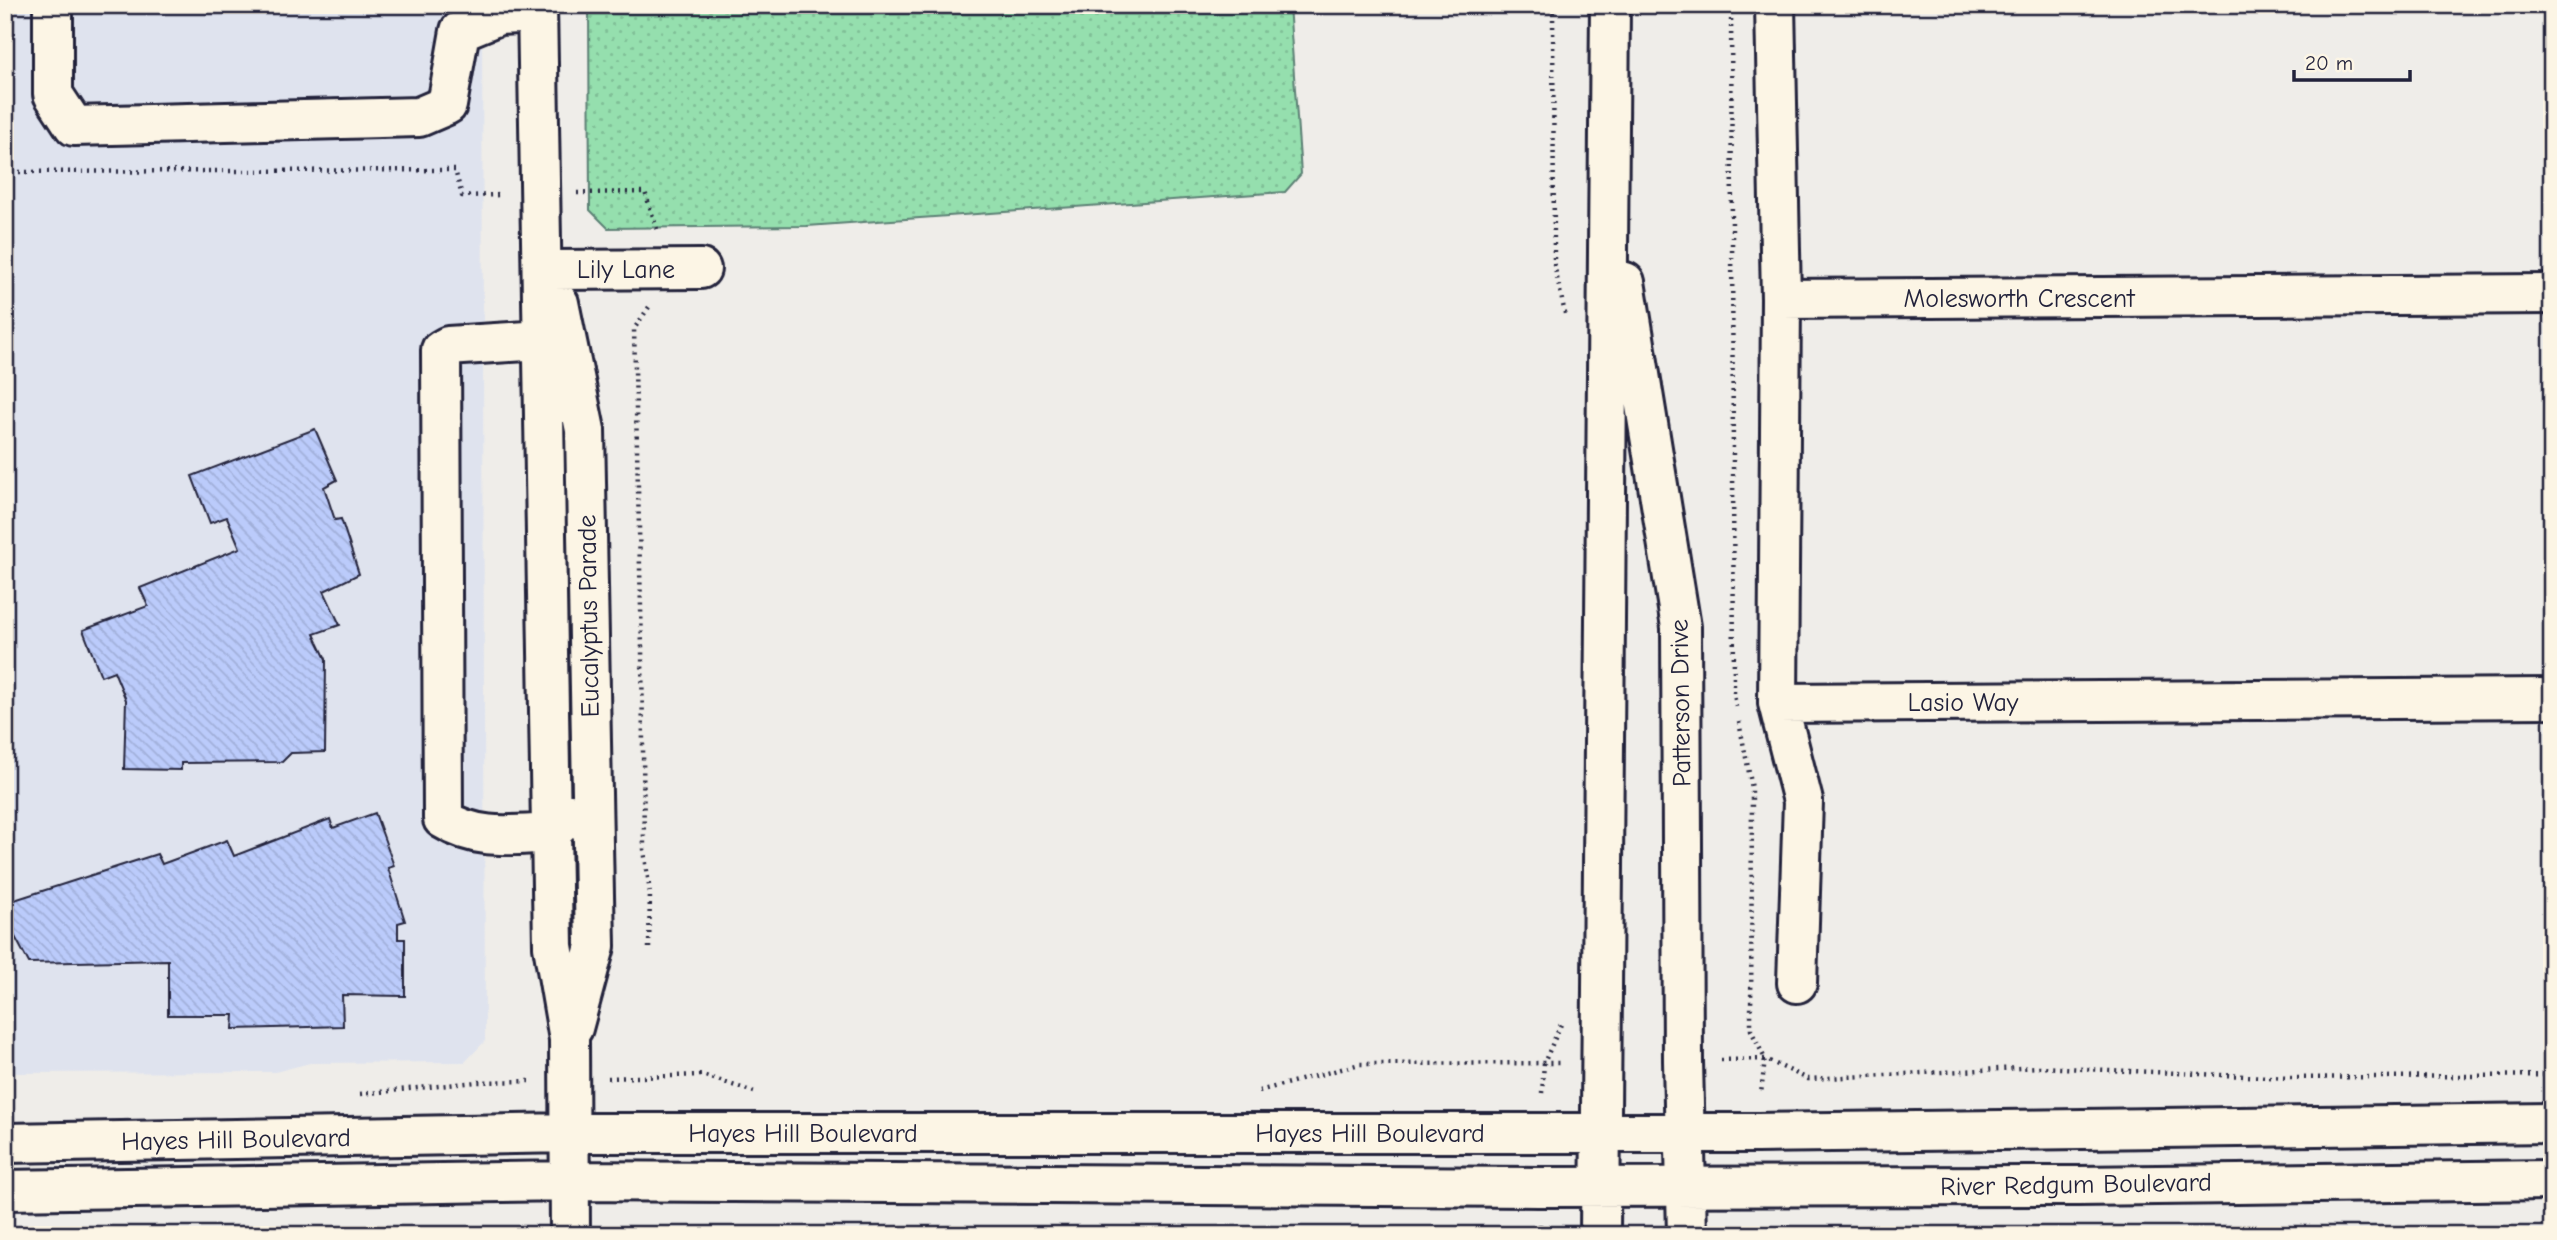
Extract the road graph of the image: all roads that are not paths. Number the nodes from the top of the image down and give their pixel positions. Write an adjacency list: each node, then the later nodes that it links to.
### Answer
1 (53, 5): 4 (street)
2 (1610, 5): 5 (street, Patterson Drive)
3 (1775, 5): 10 (street)
4 (537, 9): 6 (street, Eucalyptus Parade)
5 (1608, 176): 19 (street, Patterson Drive); 21 (street, Patterson Drive)
6 (540, 194): 8 (street, Eucalyptus Parade); 11 (street, Eucalyptus Parade)
7 (701, 269): 8 (street, Lily Lane)
8 (552, 270): 11 (street, Eucalyptus Parade)
9 (2552, 294): 10 (street, Molesworth Crescent)
10 (1781, 299): 13 (street)
11 (555, 345): 14 (street, Eucalyptus Parade); 15 (street, Eucalyptus Parade); 15 (street)
12 (2552, 698): 13 (street, Lasio Way)
13 (1778, 703): 16 (street)
14 (592, 793): 15 (street); 17 (street, Eucalyptus Parade)
15 (551, 833): 17 (street, Eucalyptus Parade)
16 (1797, 983)
17 (569, 1039): 20 (street, Eucalyptus Parade)
18 (2552, 1123): 19 (street, River Redgum Boulevard)
19 (1685, 1132): 21 (street, River Redgum Boulevard); 26 (street, Patterson Drive)
20 (570, 1133): 21 (street, Hayes Hill Boulevard); 22 (street, Hayes Hill Boulevard); 24 (street, Eucalyptus Parade)
21 (1600, 1133): 25 (street, Patterson Drive)
22 (5, 1143)
23 (2552, 1180): 26 (street, River Redgum Boulevard)
24 (570, 1181): 25 (street, Hayes Hill Boulevard); 27 (street, Hayes Hill Boulevard); 28 (street, Eucalyptus Parade)
25 (1600, 1186): 26 (street, River Redgum Boulevard); 29 (street, Patterson Drive)
26 (1686, 1186): 30 (street, Patterson Drive)
27 (5, 1190)
28 (570, 1235)
29 (1600, 1235)
30 (1687, 1235)

